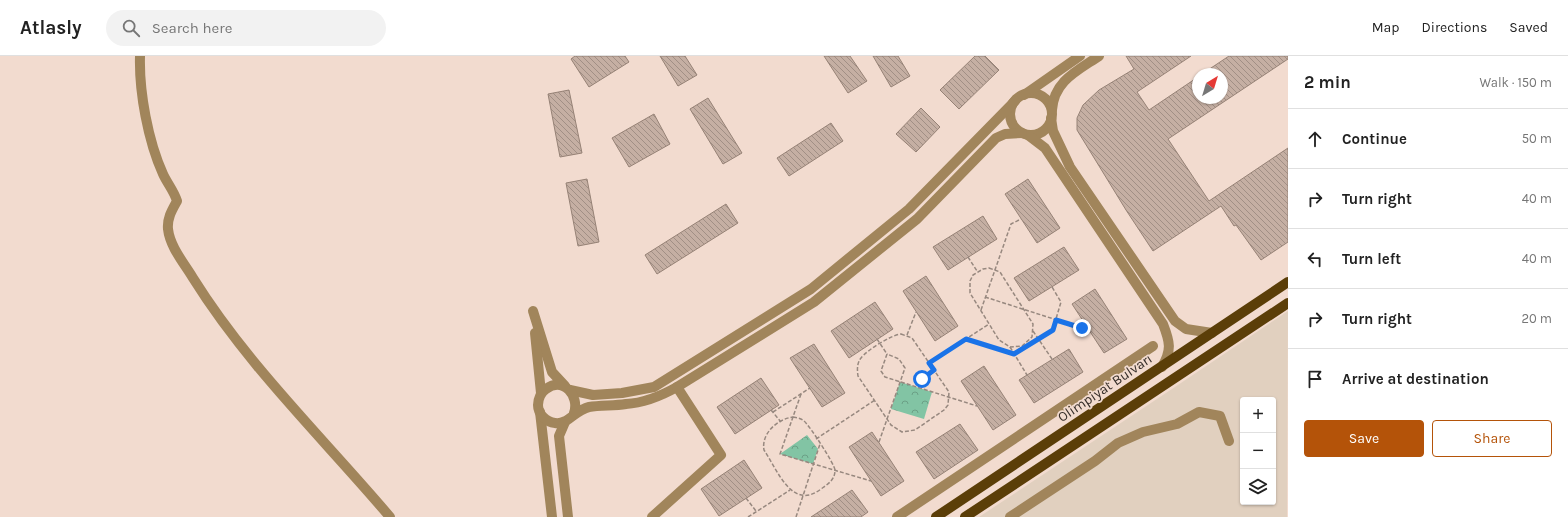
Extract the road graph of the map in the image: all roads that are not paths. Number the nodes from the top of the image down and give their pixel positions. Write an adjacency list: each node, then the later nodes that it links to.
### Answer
1 (140, 56): 19 (street)
2 (1080, 56): 4 (street)
3 (1099, 56): 5 (street)
4 (1019, 98): 5 (street); 6 (street); 12 (street)
5 (1052, 115): 6 (street); 9 (street)
6 (1025, 134): 11 (street); 13 (street)
7 (1288, 282): 9 (main road, Olimpiyat Bulvarı)
8 (1288, 303): 25 (main road, Olimpiyat Bulvarı)
9 (1212, 333): 11 (main road, Olimpiyat Bulvarı)
10 (1153, 346): 23 (street)
11 (1162, 367): 24 (main road, Olimpiyat Bulvarı)
12 (567, 388): 14 (street); 14 (street); 16 (street)
13 (677, 388): 16 (street); 22 (street)
14 (541, 393): 15 (street)
15 (540, 412): 17 (street); 20 (street)
16 (574, 413): 17 (street)
17 (565, 422): 21 (street)
18 (1229, 441): 26 (street)
19 (390, 517)
20 (552, 517)
21 (568, 517)
22 (652, 517)
23 (897, 517)
24 (936, 517)
25 (965, 517)
26 (1010, 517)

